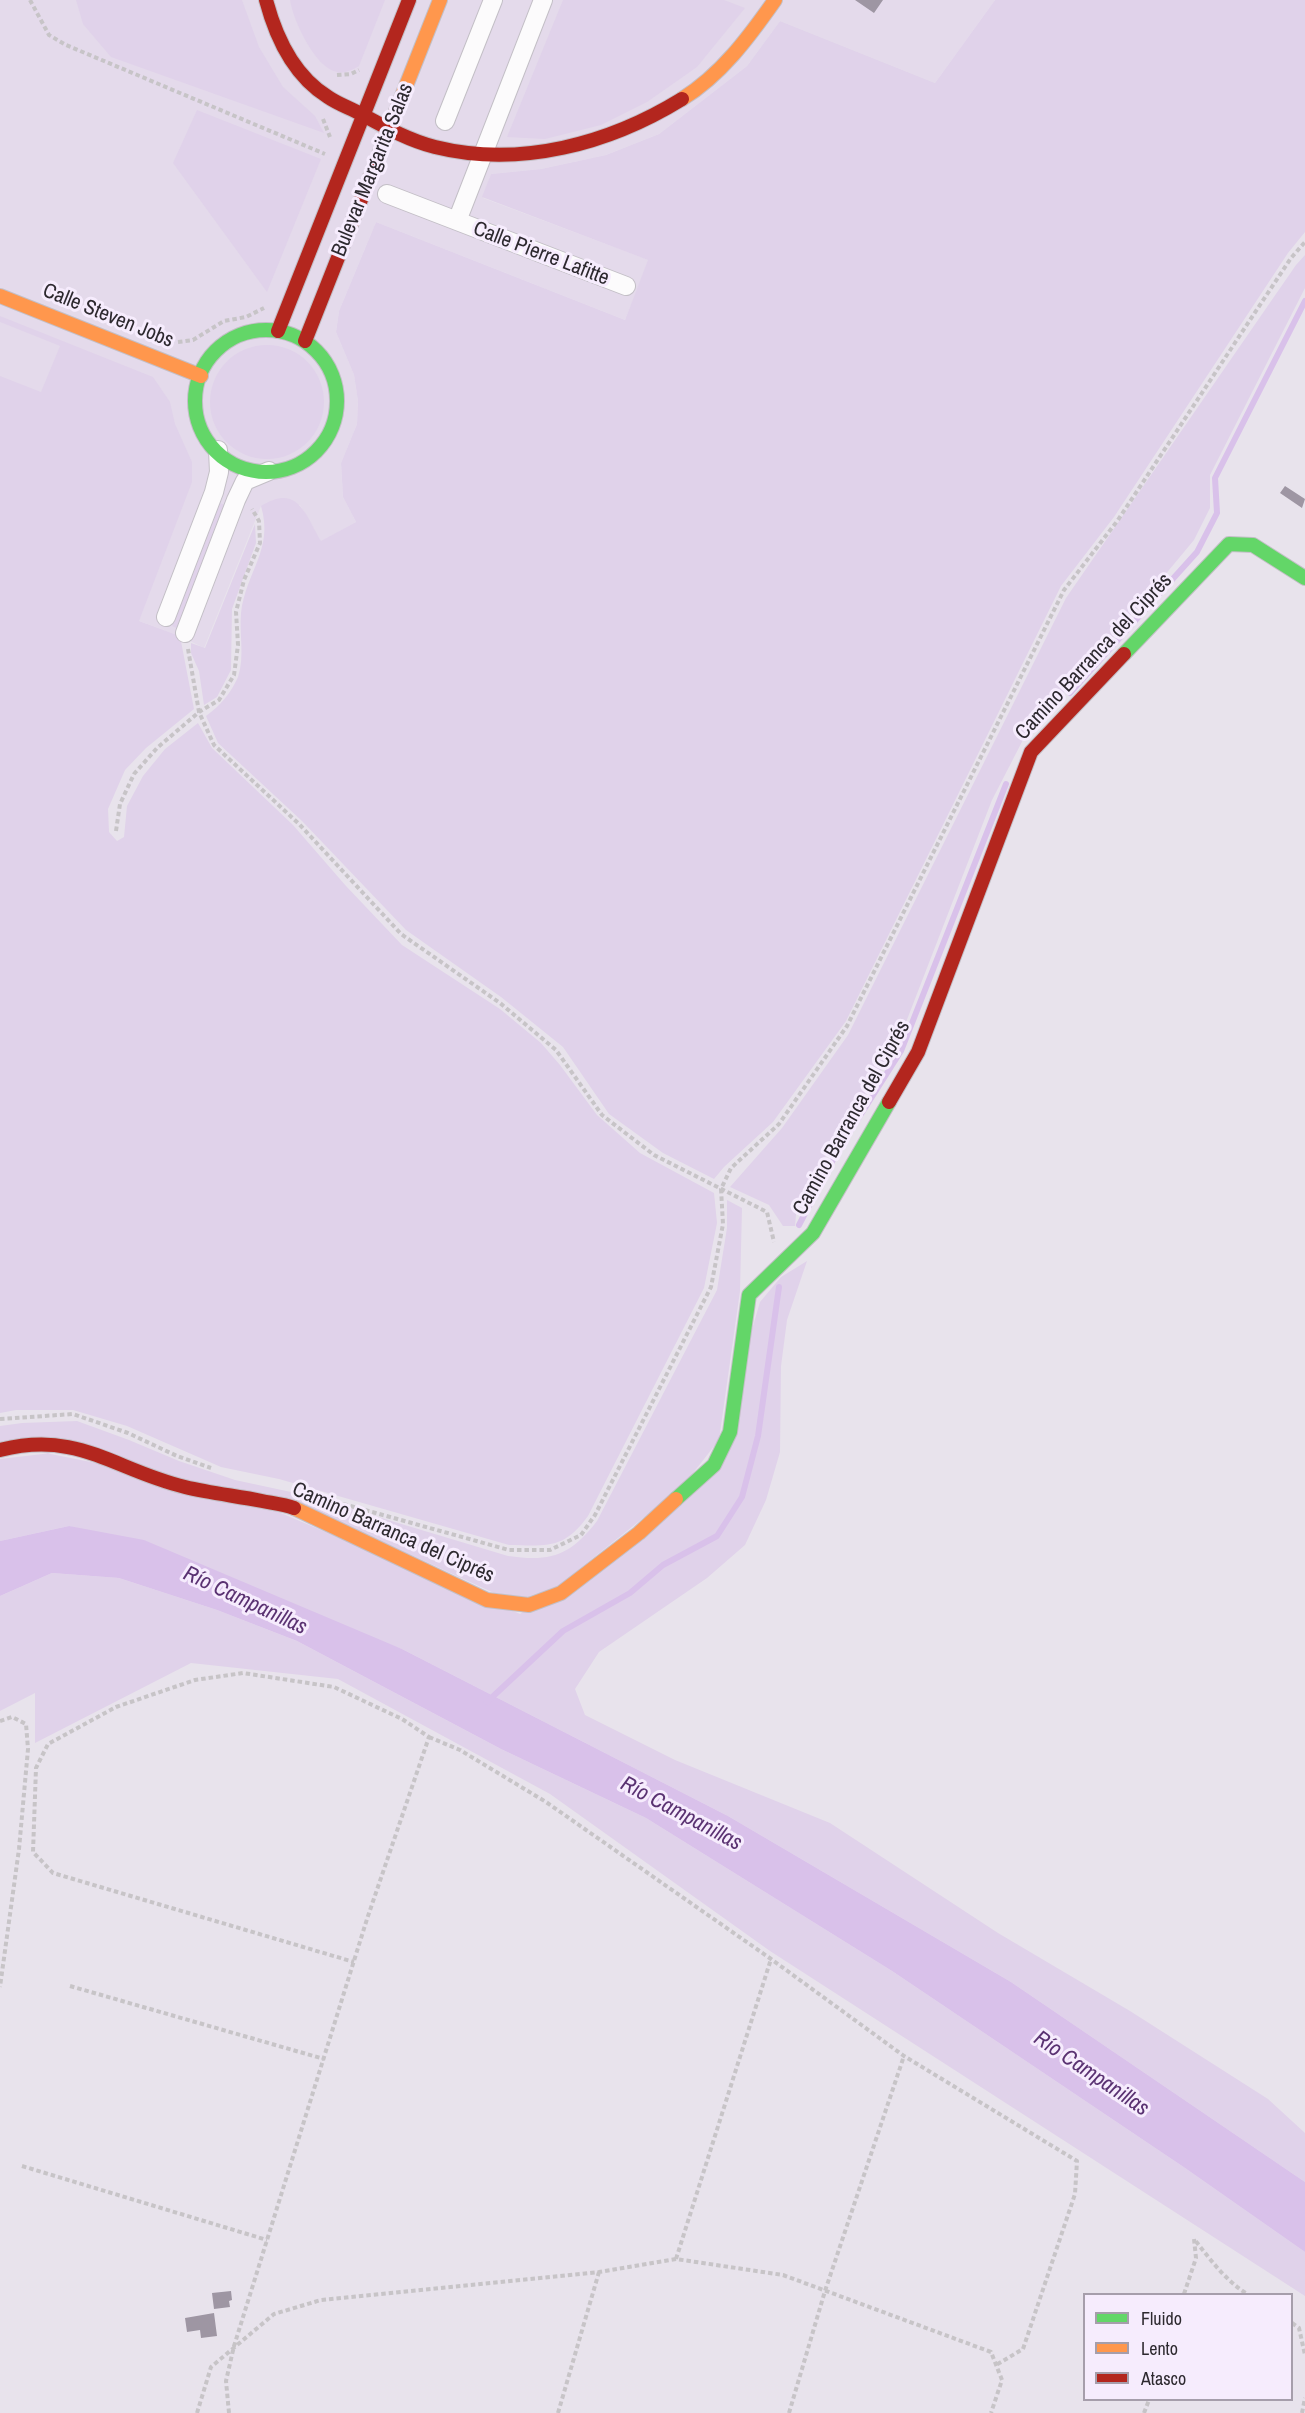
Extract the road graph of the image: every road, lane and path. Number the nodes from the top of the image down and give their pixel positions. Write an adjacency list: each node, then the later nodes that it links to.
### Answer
1 (30, 0): 15 (path)
2 (266, 0): 9 (street)
3 (409, 0): 11 (street, Bulevar Margarita Salas)
4 (440, 0): 13 (street, Bulevar Margarita Salas)
5 (493, 0): 12 (street)
6 (543, 0): 16 (street)
7 (775, 0): 16 (street)
8 (364, 63): 9 (path)
9 (310, 82): 11 (street)
10 (315, 112): 14 (path)
11 (363, 115): 13 (street); 23 (street, Bulevar Margarita Salas)
12 (445, 121)
13 (388, 130): 16 (street); 24 (street, Bulevar Margarita Salas)
14 (330, 140)
15 (331, 147)
16 (482, 156): 18 (street, Calle Pierre Lafitte)
17 (387, 194): 18 (street, Calle Pierre Lafitte)
18 (456, 221): 20 (street, Calle Pierre Lafitte)
19 (1305, 242): 35 (path)
20 (626, 286)
21 (0, 296): 26 (street, Calle Steven Jobs)
22 (265, 308): 25 (path)
23 (278, 331): 24 (street); 26 (street)
24 (306, 341): 28 (street)
25 (172, 343)
26 (201, 376): 27 (street)
27 (218, 450): 28 (street); 31 (street)
28 (269, 471): 32 (street)
29 (250, 506): 33 (path)
30 (1305, 578): 36 (street, Camino Barranca del Ciprés)
31 (166, 617)
32 (185, 633): 33 (path)
33 (199, 712): 34 (path); 35 (path)
34 (116, 831)
35 (721, 1189): 36 (path); 40 (path)
36 (780, 1263): 38 (street, Camino Barranca del Ciprés)
37 (0, 1419): 39 (path)
38 (0, 1450)
39 (215, 1470)
40 (329, 1500)
41 (0, 1721): 46 (path)
42 (429, 1737): 43 (path); 44 (path); 44 (path)
43 (771, 1959): 47 (path); 51 (path)
44 (354, 1962): 48 (path)
45 (70, 1986): 48 (path)
46 (0, 1987)
47 (904, 2056): 53 (path); 59 (path)
48 (324, 2059): 50 (path)
49 (22, 2166): 50 (path)
50 (267, 2240): 57 (path)
51 (676, 2259): 52 (path); 53 (path)
52 (599, 2272): 57 (path); 63 (path)
53 (825, 2291): 59 (path); 64 (path)
54 (1185, 2293): 55 (path)
55 (1244, 2293)
56 (1293, 2325): 58 (path)
57 (234, 2346): 61 (path); 62 (path)
58 (1305, 2355)
59 (996, 2365): 65 (path)
60 (1305, 2398): 66 (path)
61 (197, 2413)
62 (229, 2413)
63 (558, 2413)
64 (789, 2413)
65 (991, 2413)
66 (1302, 2413)

